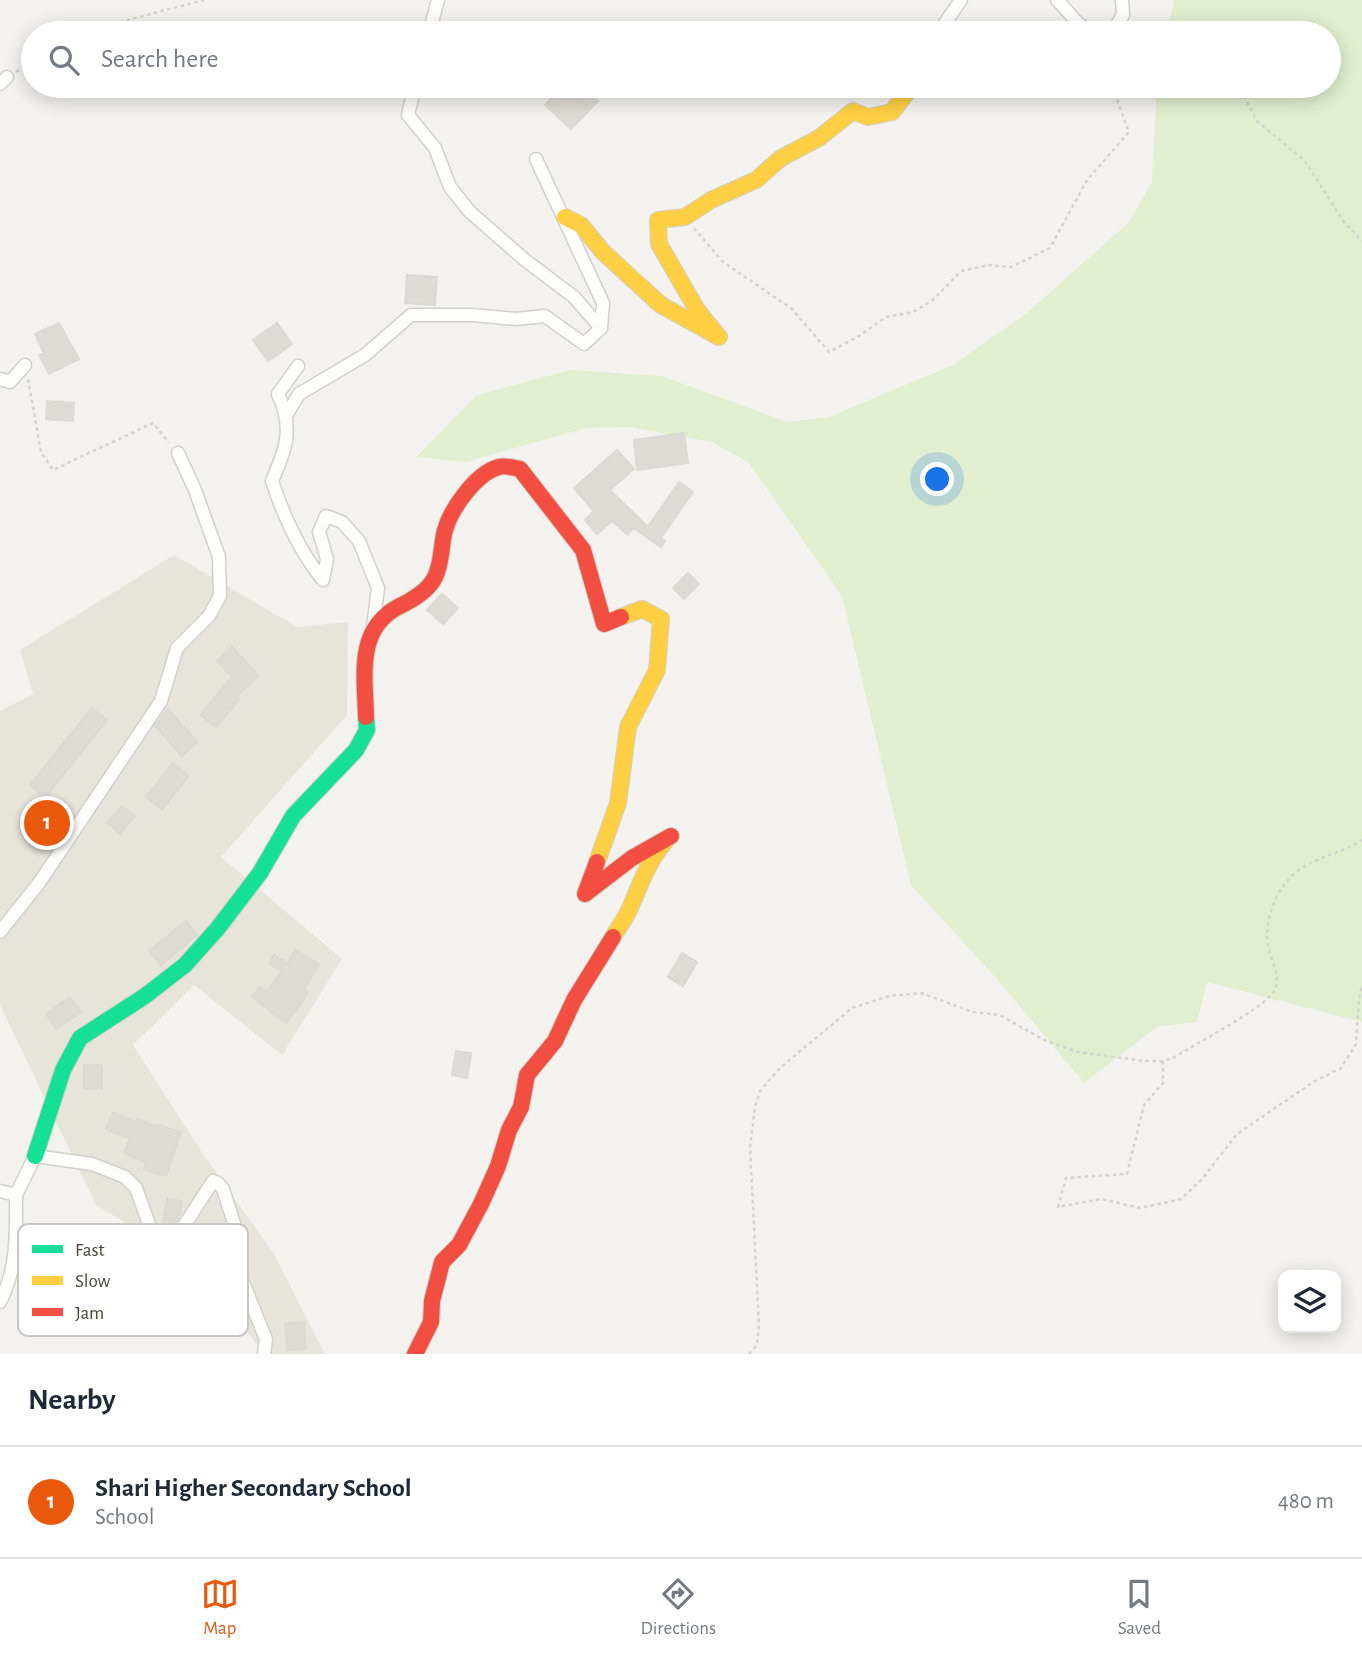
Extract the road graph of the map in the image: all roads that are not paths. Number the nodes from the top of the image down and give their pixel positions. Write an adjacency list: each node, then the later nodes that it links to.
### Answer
1 (438, 0): 5 (street)
2 (961, 0): 6 (street)
3 (1057, 0): 7 (street)
4 (1122, 0): 8 (street)
5 (432, 21)
6 (946, 21)
7 (1076, 21)
8 (1119, 21)
9 (412, 98): 13 (street)
10 (903, 98): 12 (street)
11 (536, 159): 12 (street)
12 (565, 217): 13 (street)
13 (601, 328): 17 (street)
14 (25, 366): 16 (street)
15 (298, 366): 17 (street)
16 (0, 379)
17 (287, 414): 19 (street)
18 (178, 453): 20 (street)
19 (372, 631): 21 (street); 30 (street)
20 (0, 932)
21 (35, 1156): 23 (street); 24 (street)
22 (0, 1191): 23 (street)
23 (16, 1195): 28 (street)
24 (149, 1224)
25 (185, 1224): 26 (street)
26 (234, 1224)
27 (248, 1295): 29 (street)
28 (0, 1302)
29 (264, 1354)
30 (415, 1354)

